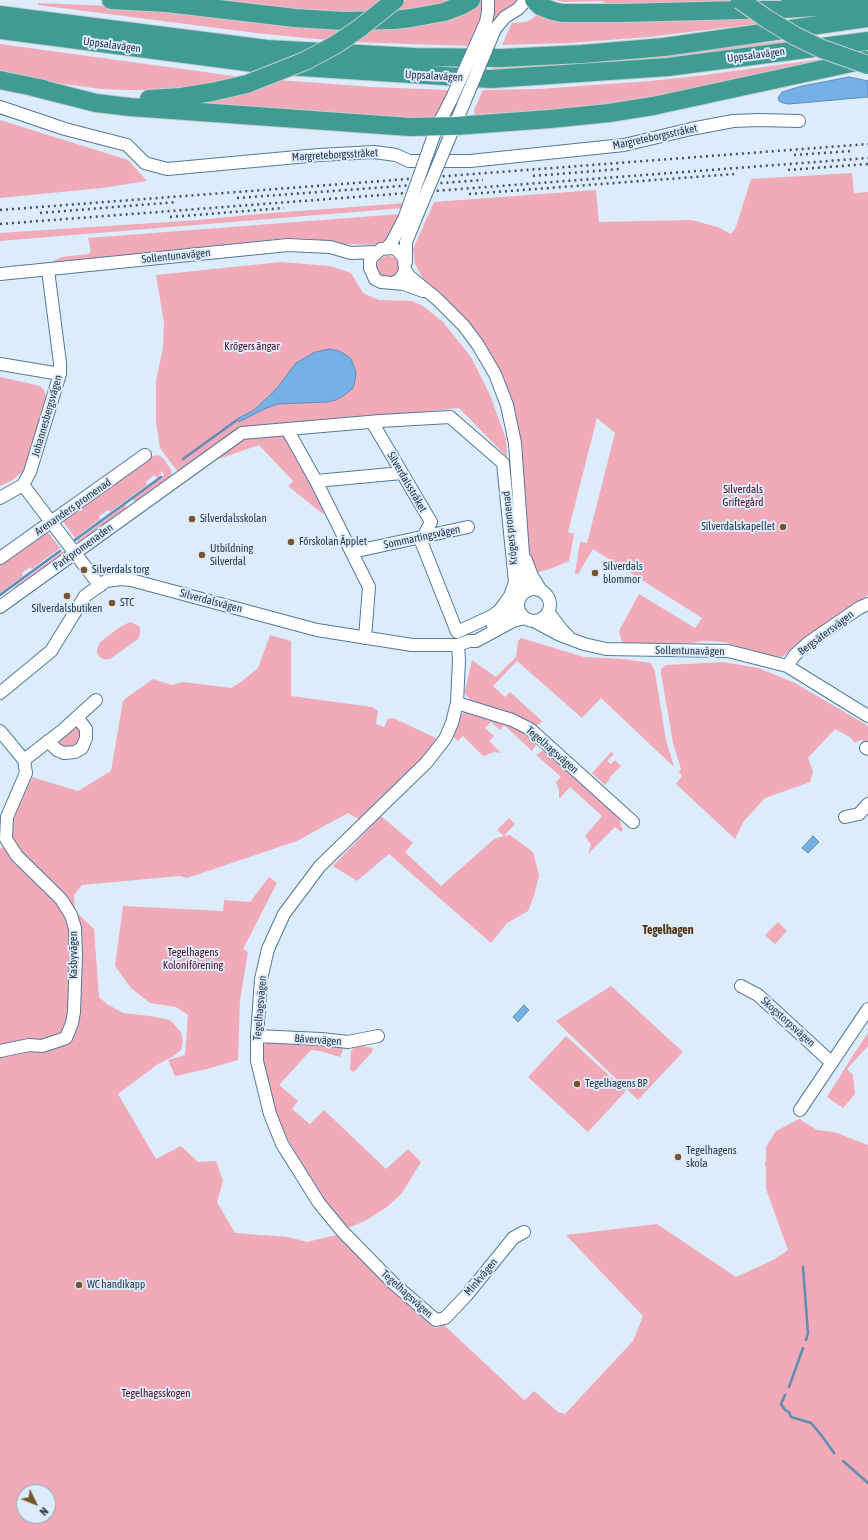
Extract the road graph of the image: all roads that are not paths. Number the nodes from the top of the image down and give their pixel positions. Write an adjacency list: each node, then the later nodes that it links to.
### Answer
1 (111, 0): 3 (highway)
2 (395, 0): 17 (highway, bridge)
3 (471, 0)
4 (488, 0): 11 (street)
5 (526, 0): 11 (street)
6 (534, 0): 8 (highway)
7 (740, 0): 15 (highway, bridge)
8 (868, 4)
9 (0, 15): 10 (highway, Uppsalavägen)
10 (868, 18)
11 (490, 26): 20 (street, bridge); 22 (street, bridge)
12 (0, 30): 13 (highway, Uppsalavägen)
13 (868, 41)
14 (868, 60): 20 (highway)
15 (868, 65)
16 (0, 80): 17 (highway)
17 (33, 87): 21 (highway)
18 (0, 107): 19 (street, Margreteborgsstråket)
19 (799, 120)
20 (455, 126): 22 (highway); 23 (street)
21 (410, 127): 22 (highway); 23 (highway)
22 (437, 127): 23 (street)
23 (438, 148): 24 (street, bridge); 24 (street, bridge)
24 (410, 219): 25 (street); 27 (street)
25 (382, 250): 26 (street, Sollentunavägen); 27 (street, Sollentunavägen); 28 (street)
26 (351, 253): 28 (street, Sollentunavägen); 29 (street, Sollentunavägen)
27 (406, 267): 31 (street); 32 (street, Sollentunavägen)
28 (370, 268): 31 (street, Sollentunavägen)
29 (48, 270): 30 (street, Sollentunavägen); 34 (street, Johannesbergsvägen)
30 (0, 274)
31 (393, 283): 32 (street, Sollentunavägen)
32 (430, 294): 48 (street, Sollentunavägen)
33 (0, 364): 34 (street)
34 (60, 374): 41 (street, Johannesbergsvägen)
35 (450, 417): 36 (street, Parkpromenaden); 57 (street, Krögers promenad)
36 (372, 422): 37 (street, Parkpromenaden); 39 (street, Silverdalsstråket)
37 (287, 429): 40 (street); 46 (street, Parkpromenaden)
38 (145, 455): 43 (street, Arenanders promenad)
39 (402, 473): 40 (street); 45 (street, Silverdalsstråket)
40 (316, 481): 47 (street)
41 (23, 485): 42 (street); 43 (street)
42 (0, 498)
43 (52, 522): 46 (street); 49 (street, Arenanders promenad)
44 (468, 527): 45 (street, Sommartingsvägen)
45 (423, 536): 47 (street, Sommartingsvägen); 57 (street, Silverdalsstråket)
46 (75, 552): 50 (street); 54 (street, Parkpromenaden)
47 (352, 552): 58 (street)
48 (523, 554): 51 (street, Sollentunavägen); 52 (street, Sollentunavägen)
49 (0, 558)
50 (100, 586): 58 (street, Silverdalsvägen); 62 (street, Silverdalsvägen)
51 (540, 589): 52 (street); 55 (street)
52 (520, 598): 56 (street); 60 (street)
53 (868, 604): 61 (street, Bergsätersvägen)
54 (0, 607)
55 (548, 612): 56 (street); 59 (street, Sollentunavägen)
56 (529, 619): 59 (street, Sollentunavägen); 60 (street, Silverdalsvägen)
57 (457, 632)
58 (365, 638): 60 (street, Silverdalsvägen)
59 (570, 638): 61 (street, Sollentunavägen)
60 (464, 643): 64 (street, Tegelhagsvägen)
61 (787, 666): 65 (street, Sollentunavägen)
62 (0, 693)
63 (96, 700): 66 (street)
64 (457, 703): 72 (street, Tegelhagsvägen); 76 (street, Tegelhagsvägen)
65 (868, 716)
66 (78, 717): 68 (street); 68 (street)
67 (0, 731): 69 (street)
68 (48, 741): 69 (street)
69 (24, 760): 73 (street, Kasbyvägen)
70 (868, 804): 71 (street)
71 (845, 817)
72 (633, 822)
73 (3, 841): 78 (street, Kasbyvägen)
74 (741, 986): 79 (street, Skogstorpsvägen)
75 (868, 1009): 79 (street)
76 (257, 1036): 77 (street, Bävervägen); 82 (street, Tegelhagsvägen)
77 (378, 1036)
78 (0, 1051)
79 (832, 1063): 80 (street)
80 (800, 1110)
81 (524, 1232): 82 (street, Minkvägen)
82 (436, 1320)

